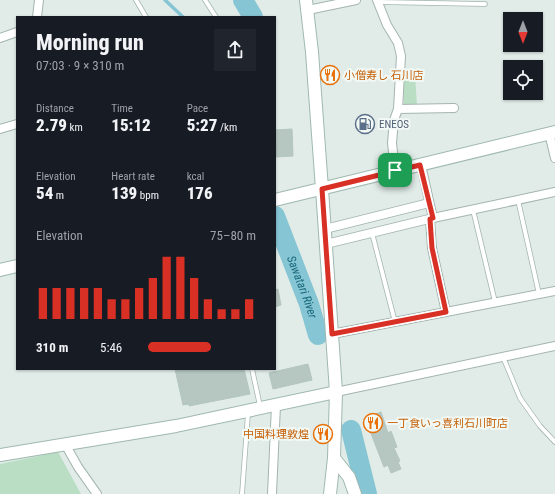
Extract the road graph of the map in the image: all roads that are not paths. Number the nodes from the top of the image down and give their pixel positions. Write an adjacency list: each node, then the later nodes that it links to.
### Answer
1 (39, 0): 8 (street)
2 (136, 0): 9 (lane)
3 (205, 0): 10 (lane)
4 (356, 0): 7 (street)
5 (378, 1): 6 (lane); 14 (street)
6 (485, 4)
7 (307, 5): 21 (street)
8 (36, 16)
9 (145, 16)
10 (215, 16)
11 (16, 32): 12 (street)
12 (0, 38)
13 (454, 108): 14 (street)
14 (398, 109): 20 (street)
15 (16, 124): 16 (street)
16 (0, 129)
17 (552, 132): 18 (street); 19 (street)
18 (555, 158)
19 (420, 165): 20 (street); 25 (street)
20 (395, 170): 21 (street)
21 (322, 189): 23 (street); 28 (street)
22 (555, 192): 24 (street)
23 (276, 199)
24 (518, 200): 27 (street); 34 (lane)
25 (429, 203): 27 (street); 28 (street)
26 (474, 214): 35 (lane)
27 (431, 218): 29 (street); 36 (street)
28 (325, 229): 30 (street)
29 (372, 232): 30 (street); 37 (lane)
30 (326, 244): 38 (street)
31 (16, 266): 32 (street)
32 (0, 270)
33 (555, 291): 34 (street)
34 (539, 294): 35 (street)
35 (495, 302): 36 (street)
36 (446, 312): 37 (street)
37 (395, 322): 38 (street)
38 (332, 334): 42 (street)
39 (555, 346): 40 (street)
40 (503, 357): 42 (street); 46 (lane)
41 (252, 370): 44 (lane)
42 (336, 392): 43 (street); 49 (street)
43 (276, 405): 44 (street); 52 (street)
44 (261, 409): 45 (street)
45 (248, 411): 47 (street); 51 (lane)
46 (555, 442)
47 (65, 444): 48 (street); 50 (street)
48 (0, 455)
49 (334, 458): 53 (street); 54 (street)
50 (98, 494)
51 (242, 494)
52 (272, 494)
53 (330, 494)
54 (355, 494)

